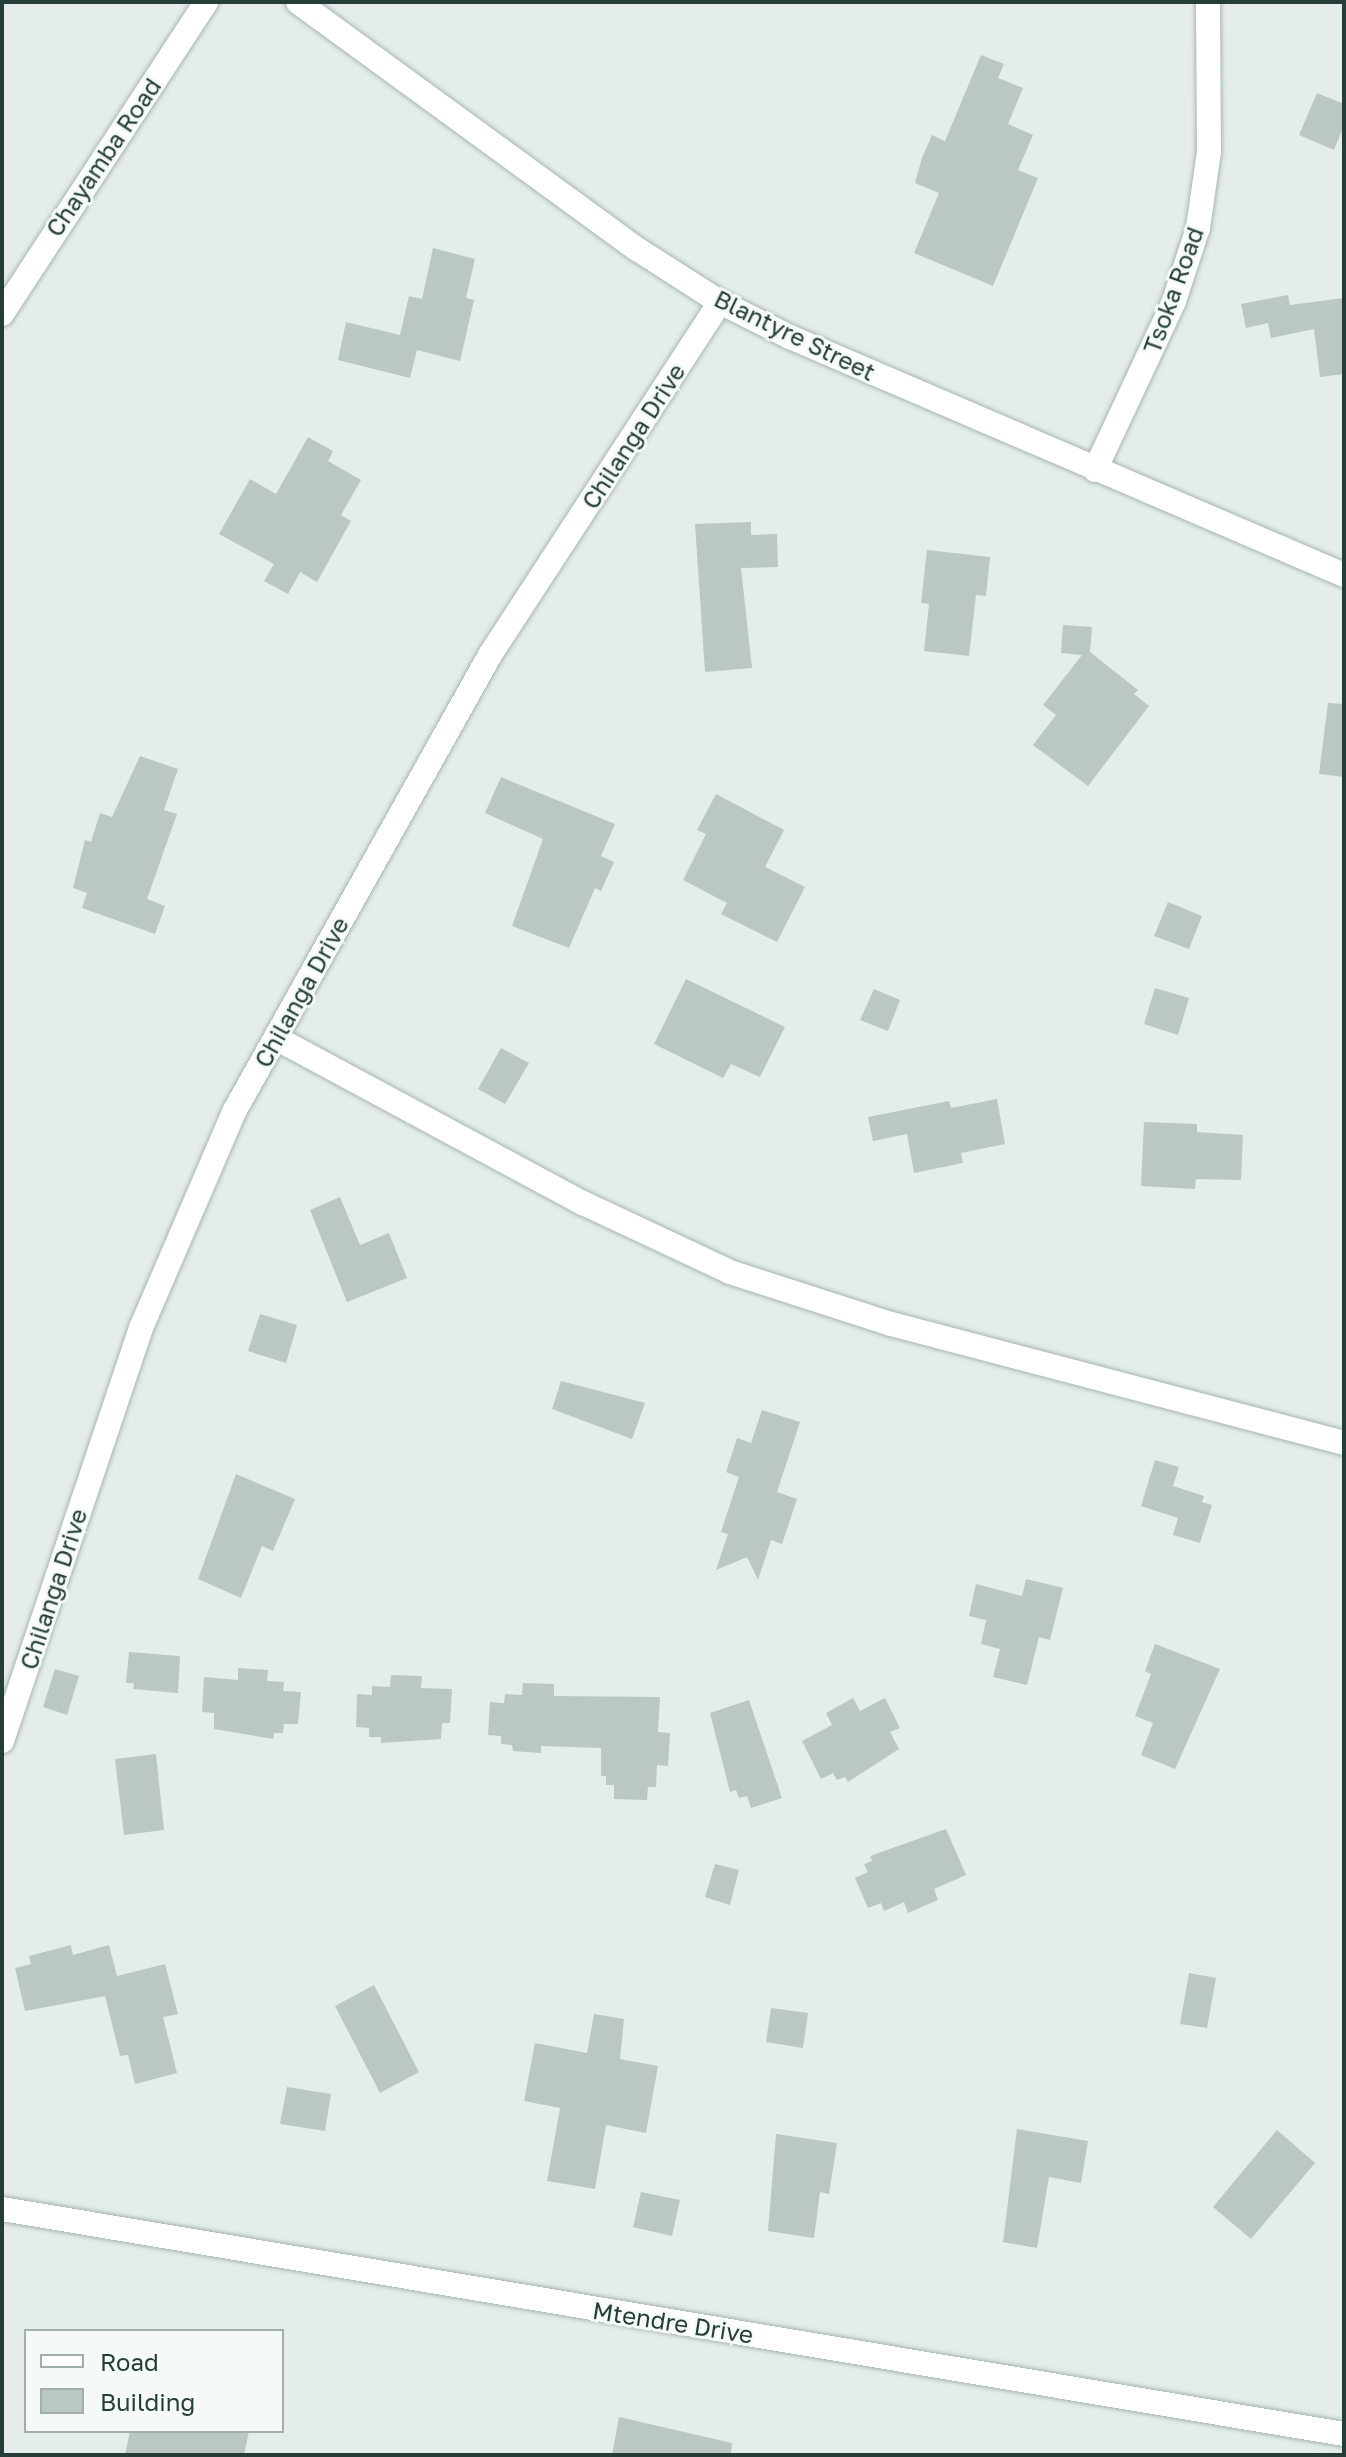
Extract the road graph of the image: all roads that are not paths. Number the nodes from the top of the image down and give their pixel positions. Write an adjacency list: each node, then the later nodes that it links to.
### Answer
1 (206, 2): 5 (street, Chayamba Road)
2 (298, 2): 4 (street, Blantyre Street)
3 (1208, 2): 6 (street, Tsoka Road)
4 (720, 302): 6 (street, Blantyre Street); 8 (street, Chilanga Drive)
5 (2, 314)
6 (1095, 470): 7 (street, Blantyre Street)
7 (1344, 575)
8 (276, 1038): 9 (street); 10 (street, Chilanga Drive)
9 (1344, 1443)
10 (2, 1741)
11 (2, 2209): 12 (street, Mtendre Drive)
12 (1344, 2434)

